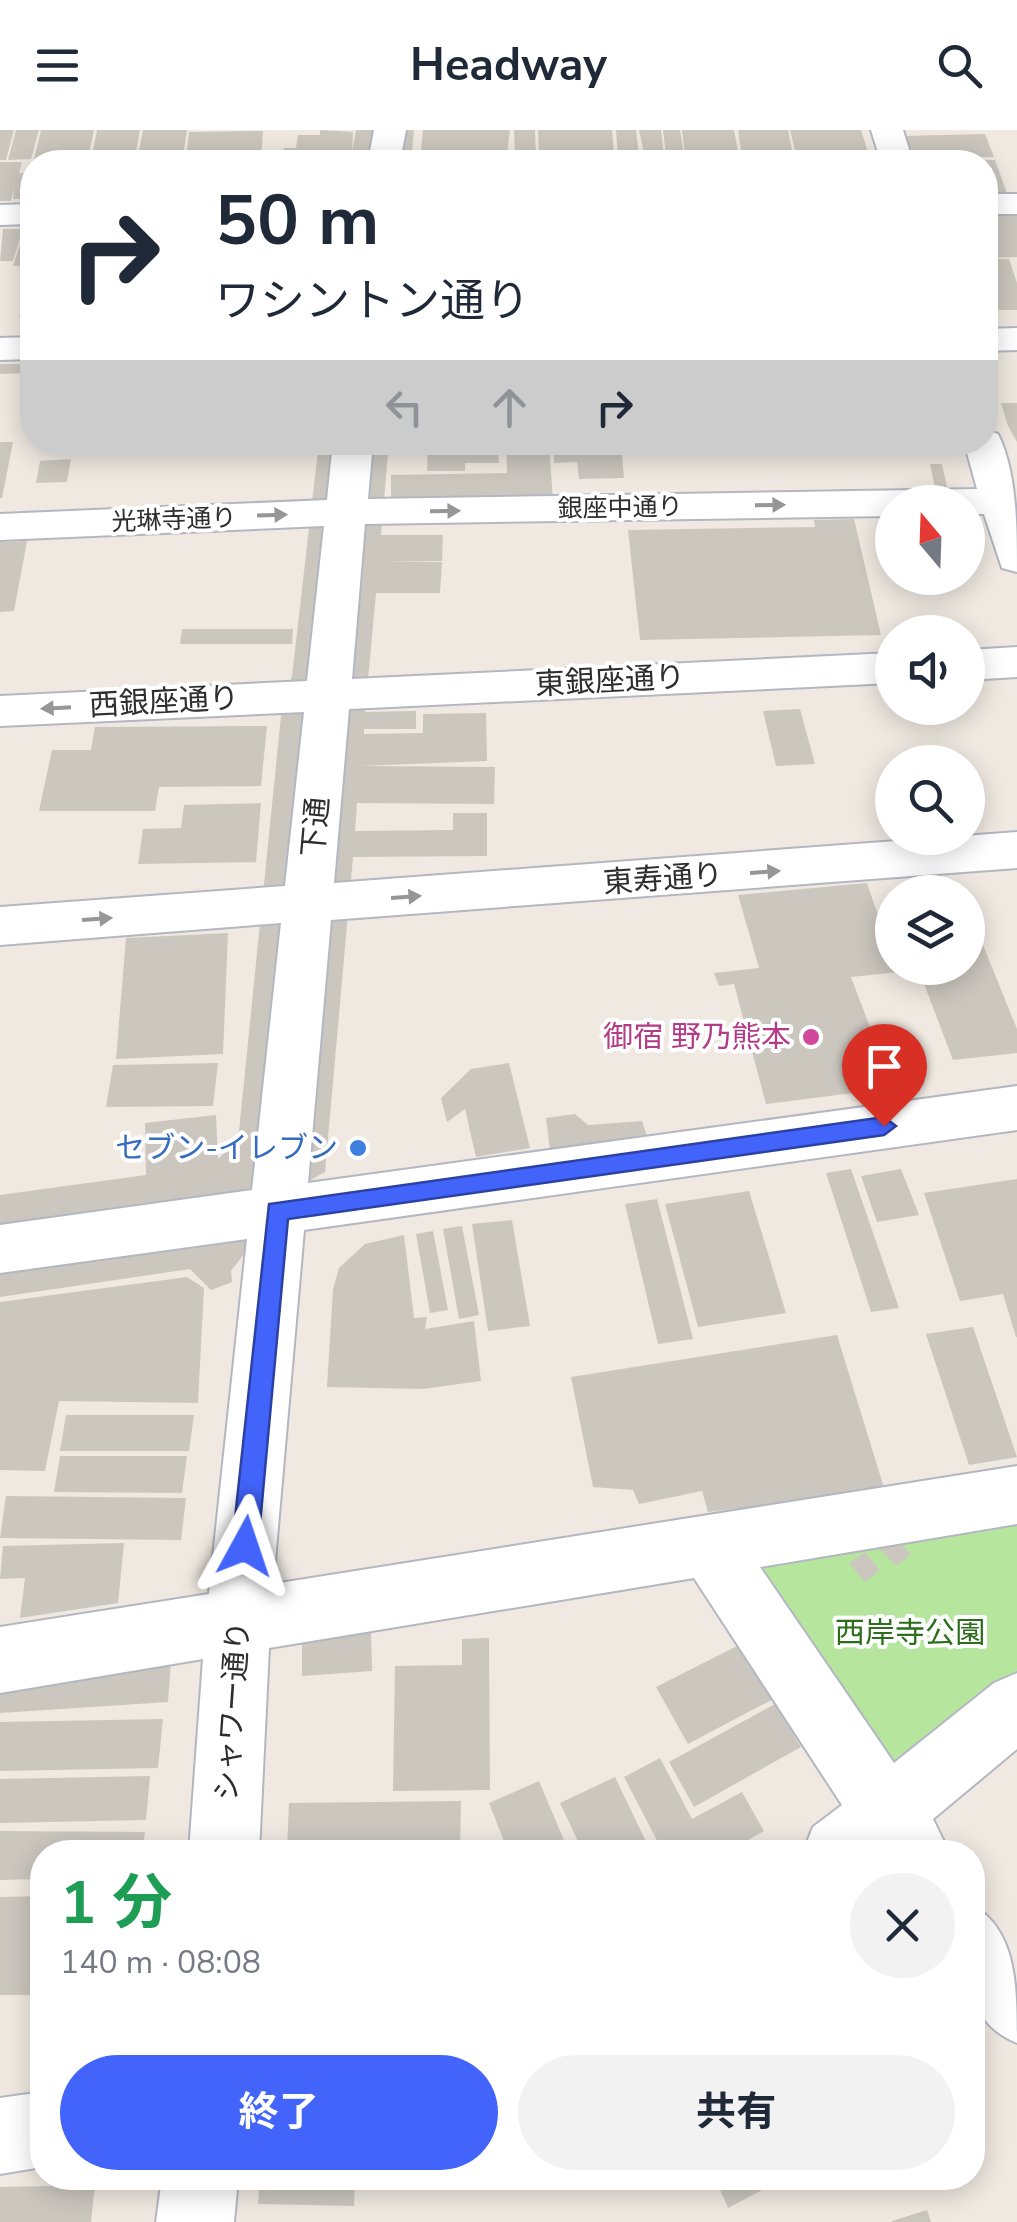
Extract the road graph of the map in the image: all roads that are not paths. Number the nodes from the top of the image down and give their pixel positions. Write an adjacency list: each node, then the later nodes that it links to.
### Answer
1 (352, 455): 5 (street, 下通)
2 (990, 455): 3 (street)
3 (1009, 501): 7 (street)
4 (875, 503): 5 (street, 銀座中通り, one-way to 4)
5 (347, 512): 6 (street, 光琳寺通り, one-way to 5); 11 (street, 下通)
6 (0, 527)
7 (1017, 560)
8 (1017, 662): 9 (street)
9 (985, 664)
10 (875, 669): 11 (street, 東銀座通り)
11 (328, 694): 12 (street, 西銀座通り, one-way to 12); 14 (street, 下通)
12 (0, 711)
13 (1017, 850): 14 (street, 東寿通り, one-way to 13)
14 (309, 904): 15 (street, 東寿通り, one-way to 14); 17 (street, 下通)
15 (0, 926)
16 (1017, 1108): 17 (street)
17 (277, 1211): 18 (street); 21 (street, シャワー通り)
18 (0, 1248)
19 (1017, 1495): 20 (street)
20 (710, 1547): 21 (street); 24 (street)
21 (238, 1620): 22 (street); 25 (street, シャワー通り)
22 (0, 1660)
23 (1017, 1706): 24 (street)
24 (880, 1839)
25 (225, 1840)
26 (985, 1960): 27 (street)
27 (1017, 2008)
28 (30, 2132): 29 (street)
29 (0, 2136)
30 (198, 2190): 31 (street)
31 (194, 2222)

